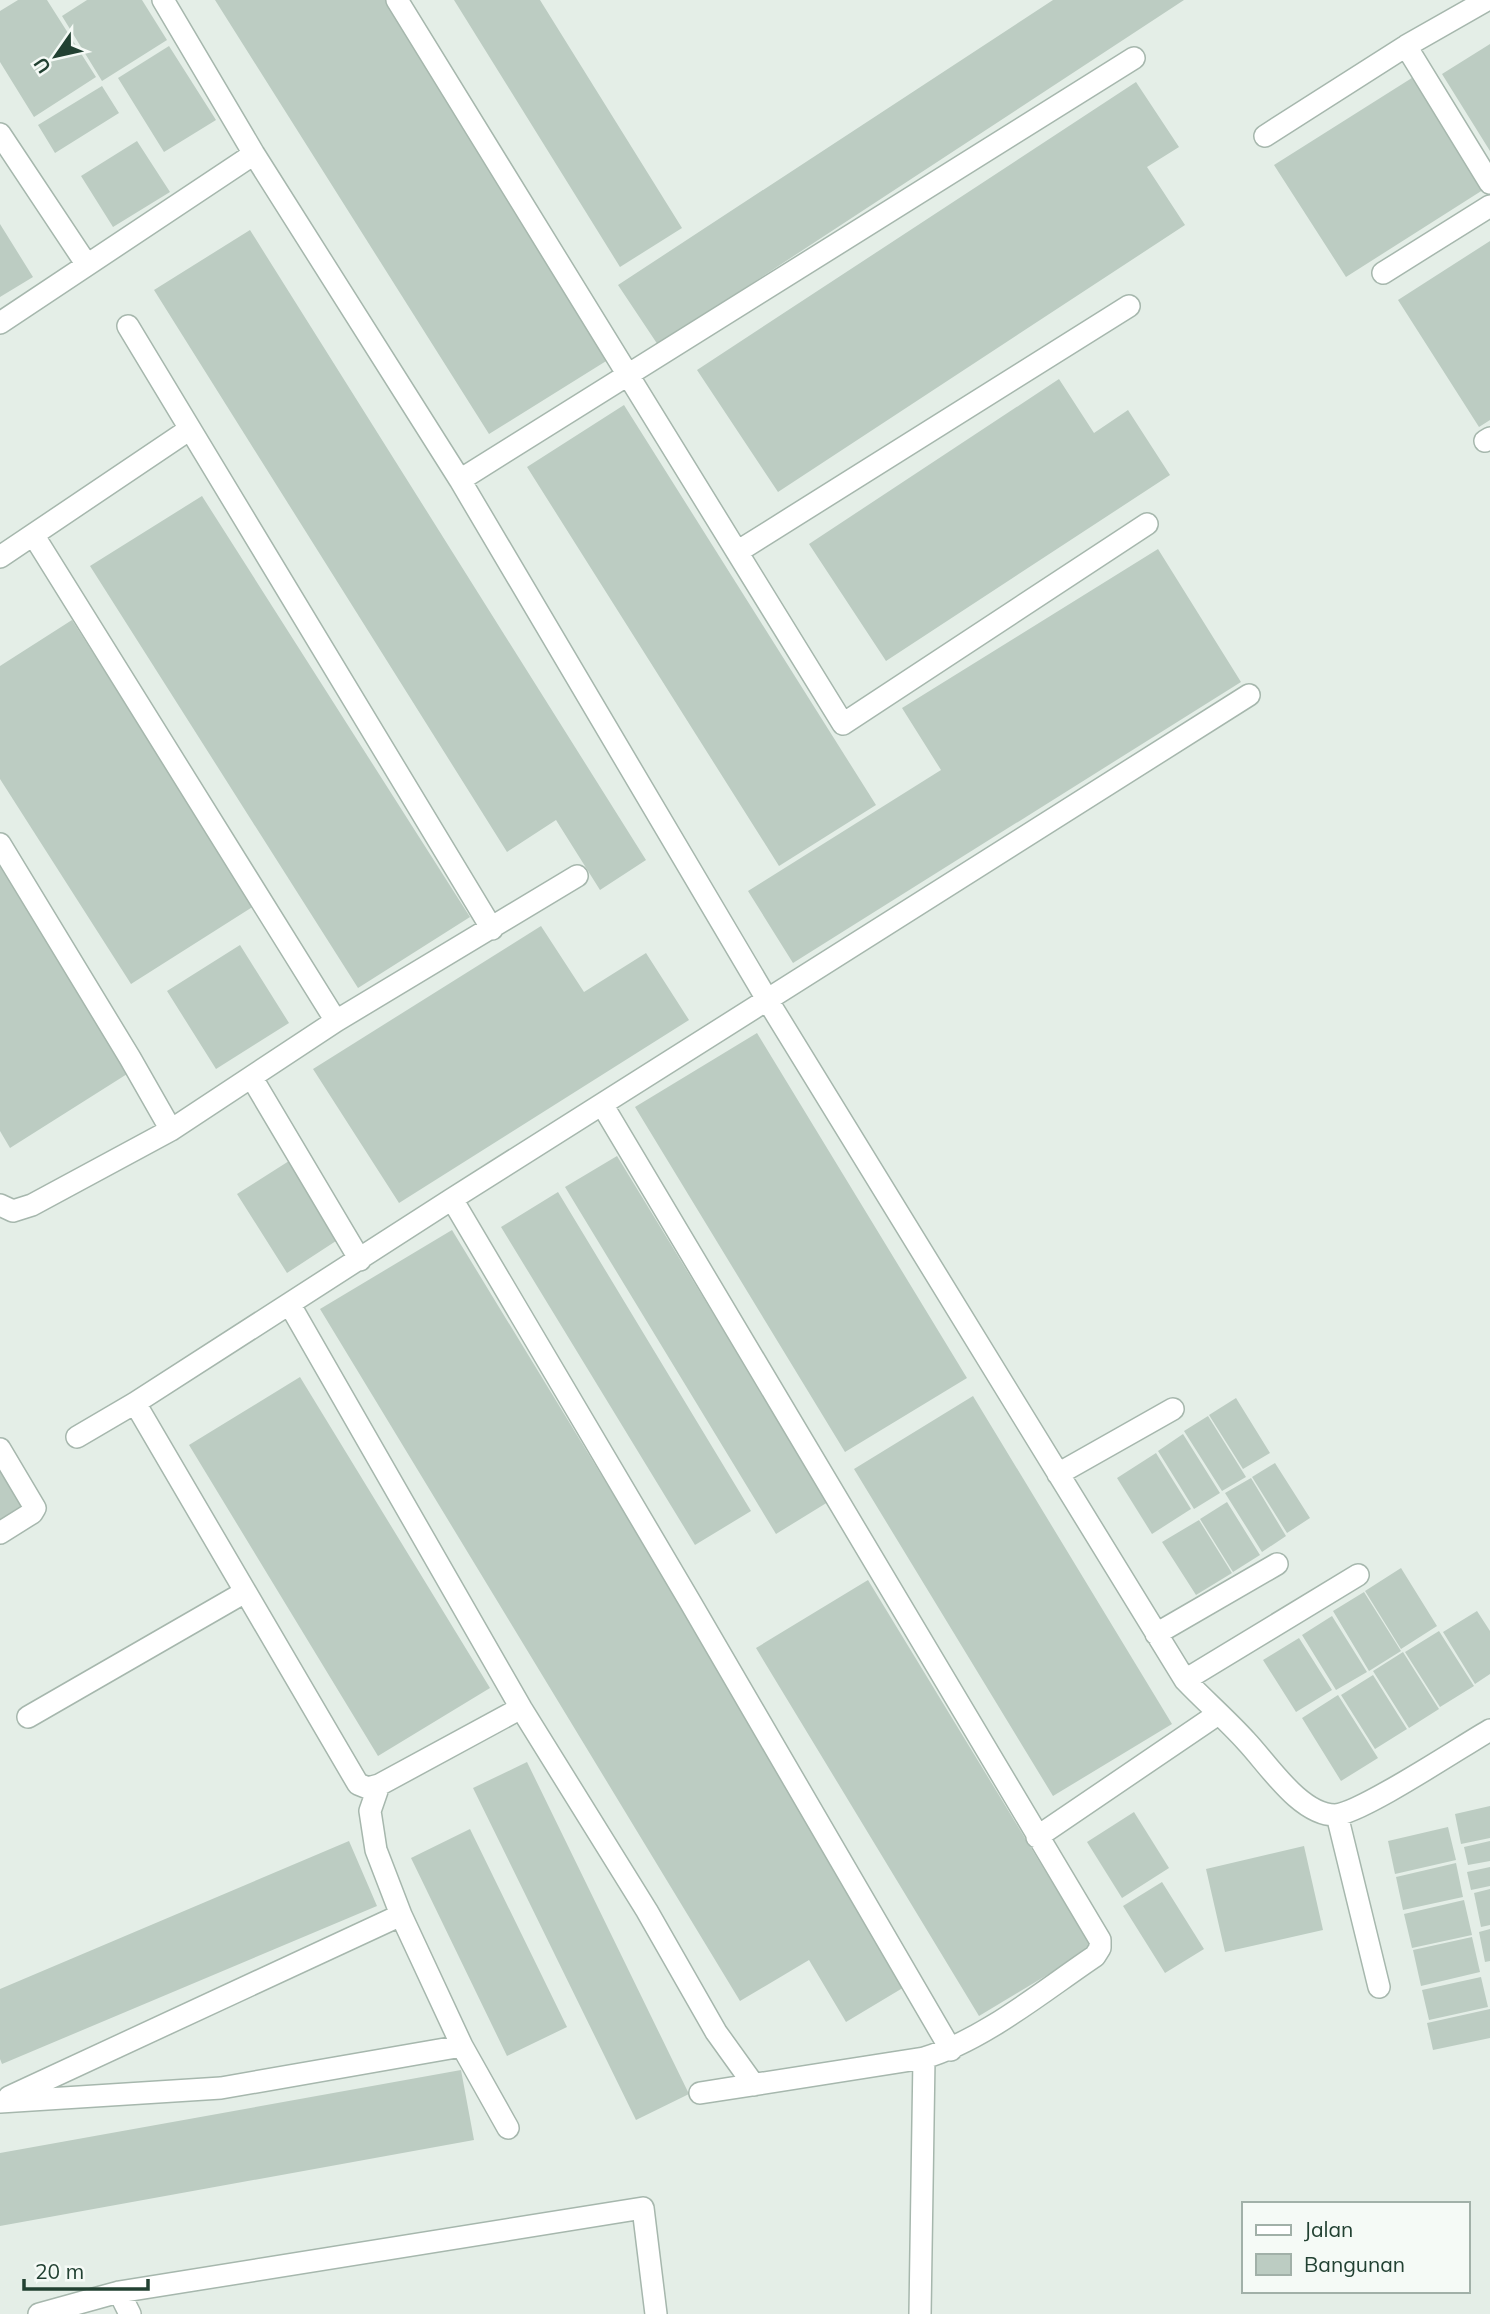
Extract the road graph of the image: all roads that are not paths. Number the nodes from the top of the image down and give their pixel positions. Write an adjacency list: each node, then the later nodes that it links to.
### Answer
1 (163, 0): 8 (street)
2 (397, 0): 16 (street)
3 (1487, 0): 4 (street)
4 (1406, 46): 7 (street); 9 (street)
5 (1135, 58): 16 (street)
6 (0, 134): 11 (street)
7 (1265, 136)
8 (254, 154): 11 (street); 18 (street)
9 (1490, 183)
10 (1490, 206): 12 (street)
11 (87, 265): 14 (street)
12 (1382, 273)
13 (1129, 306): 21 (street)
14 (0, 323)
15 (128, 326): 17 (street)
16 (629, 376): 18 (street); 21 (street)
17 (190, 429): 20 (street); 26 (street)
18 (460, 480): 27 (street)
19 (1147, 524): 21 (street)
20 (34, 536): 22 (street); 28 (street)
21 (737, 552)
22 (0, 557)
23 (1249, 695): 27 (street)
24 (0, 844): 31 (street)
25 (577, 876): 26 (street)
26 (492, 929): 28 (street)
27 (768, 1001): 30 (street); 40 (street)
28 (336, 1021): 29 (street)
29 (252, 1078): 31 (street); 34 (street)
30 (603, 1106): 32 (street); 53 (street)
31 (171, 1130): 33 (street)
32 (452, 1199): 34 (street); 57 (street)
33 (0, 1205)
34 (360, 1260): 35 (street)
35 (290, 1304): 36 (street); 47 (street)
36 (135, 1404): 38 (street); 44 (street)
37 (1172, 1409): 40 (street)
38 (76, 1437)
39 (0, 1449): 41 (street)
40 (1058, 1474): 45 (street)
41 (0, 1533)
42 (1277, 1564): 45 (street)
43 (1358, 1575): 46 (street)
44 (244, 1592): 49 (street); 51 (street)
45 (1156, 1634): 46 (street)
46 (1185, 1680): 48 (street)
47 (521, 1708): 51 (street); 59 (street)
48 (1218, 1714): 52 (street); 53 (street)
49 (28, 1717)
50 (1490, 1730): 52 (street)
51 (379, 1785): 54 (street)
52 (1337, 1815): 55 (street)
53 (1037, 1837): 57 (street)
54 (401, 1915): 56 (street); 61 (street)
55 (1379, 1987)
56 (462, 2046): 61 (street); 62 (street)
57 (951, 2050): 58 (street)
58 (924, 2058): 59 (street); 67 (street)
59 (754, 2085): 60 (street)
60 (700, 2093)
61 (0, 2102)
62 (508, 2128)
63 (119, 2291): 64 (street); 65 (street); 66 (street)
64 (39, 2314)
65 (130, 2314)
66 (656, 2314)
67 (920, 2314)

